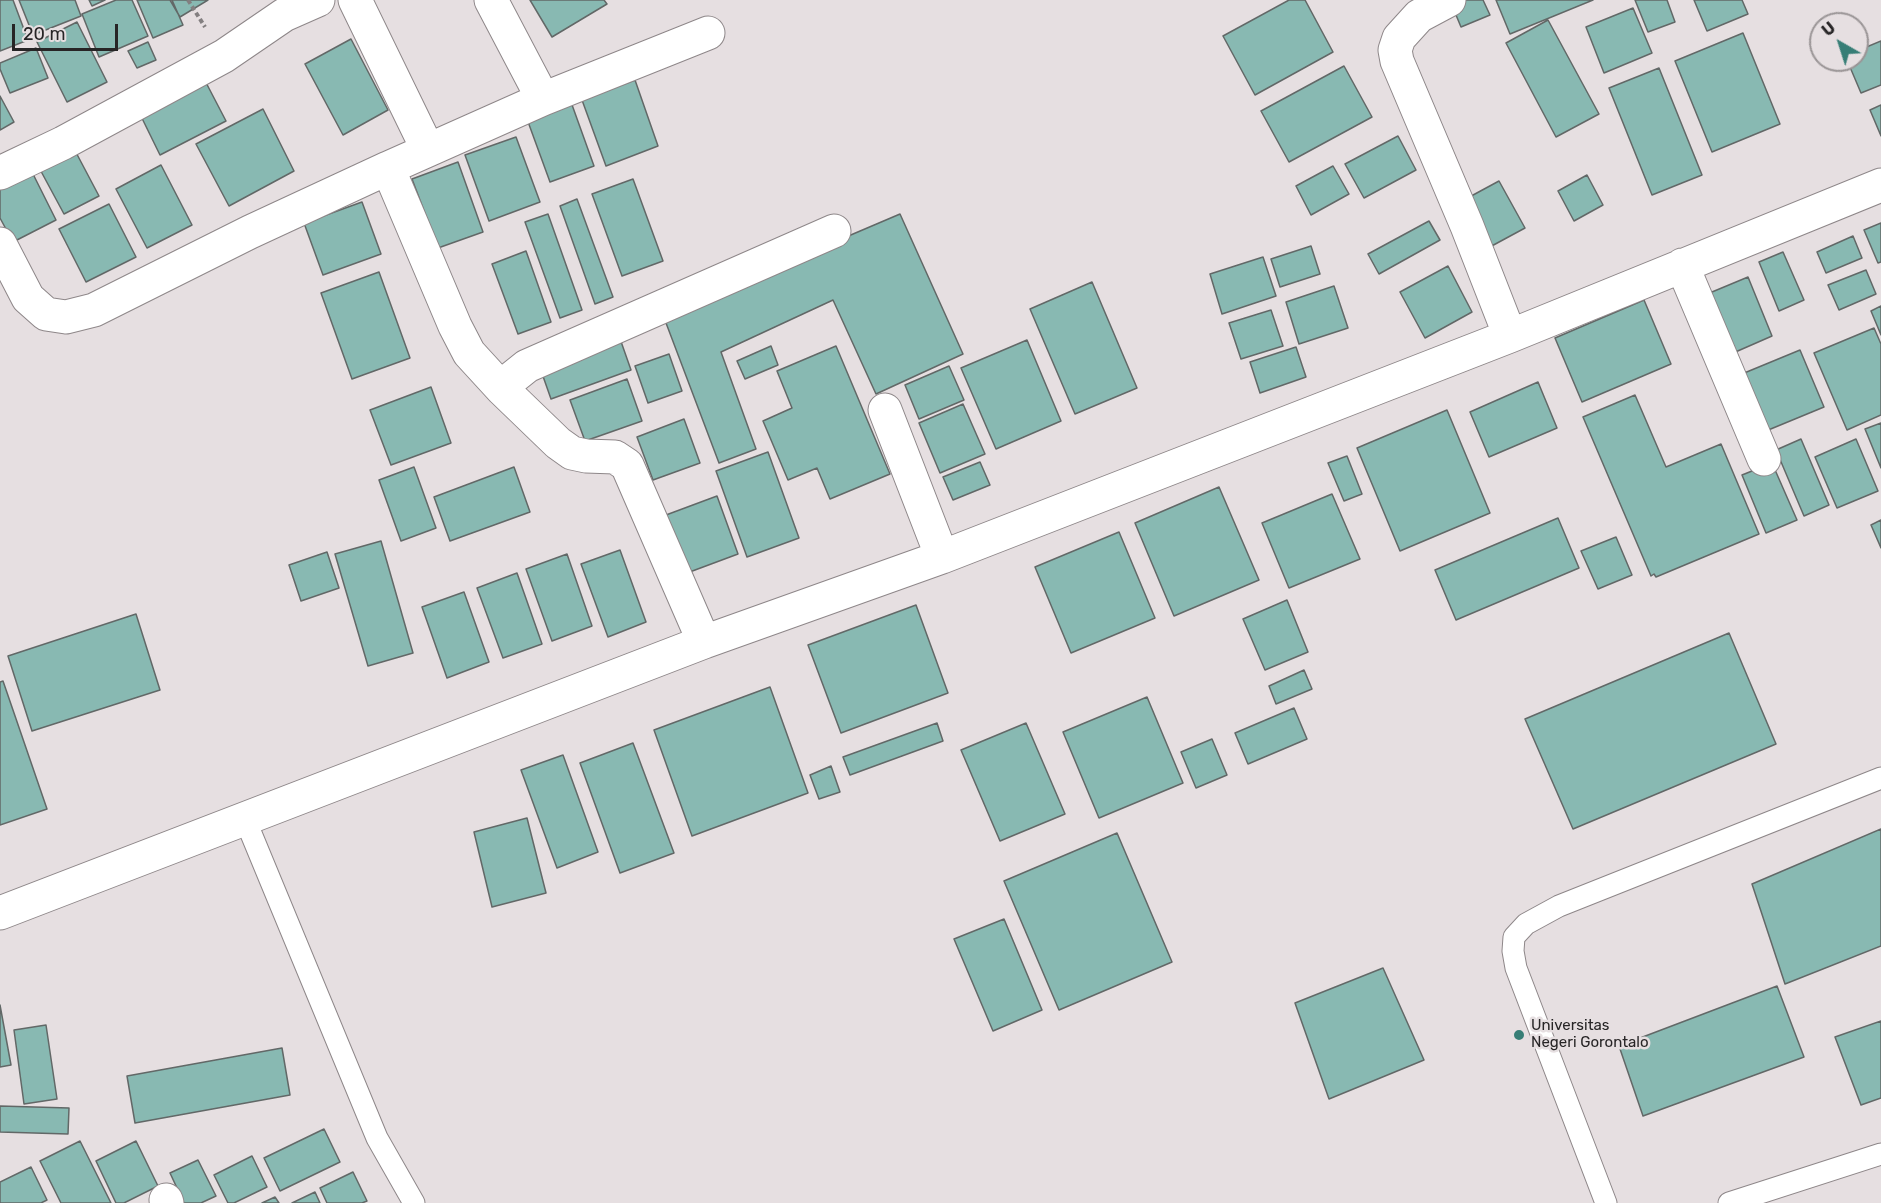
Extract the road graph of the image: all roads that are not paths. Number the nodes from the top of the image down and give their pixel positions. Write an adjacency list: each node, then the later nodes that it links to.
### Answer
1 (318, 0): 9 (street)
2 (355, 0): 7 (street)
3 (490, 0): 6 (street)
4 (1449, 0): 14 (street)
5 (708, 33): 6 (street)
6 (543, 99): 7 (street)
7 (428, 150): 8 (street)
8 (388, 168): 12 (street); 15 (street)
9 (0, 173)
10 (1881, 184): 13 (street)
11 (834, 231): 15 (street)
12 (0, 244)
13 (1682, 266): 14 (street); 17 (street)
14 (1510, 336): 18 (street)
15 (502, 389): 19 (street)
16 (885, 410): 18 (street)
17 (1764, 459)
18 (942, 557): 19 (street)
19 (704, 642): 21 (street)
20 (1881, 778): 25 (lane)
21 (245, 819): 22 (street); 24 (lane)
22 (0, 913)
23 (1881, 1154): 26 (lane)
24 (414, 1203)
25 (1606, 1203)
26 (1729, 1203)

